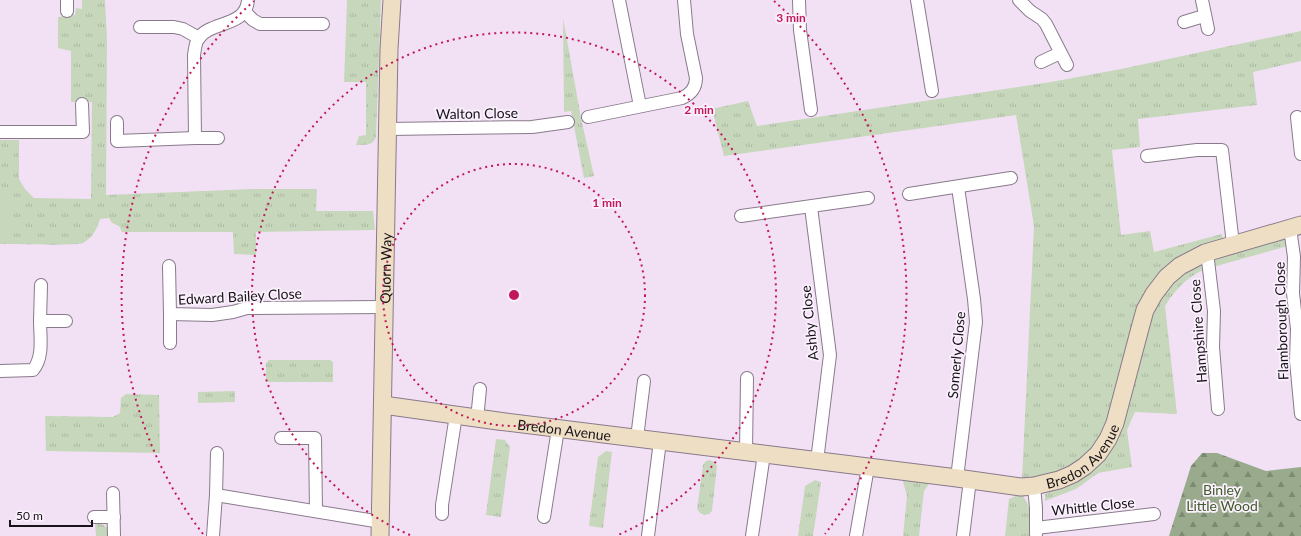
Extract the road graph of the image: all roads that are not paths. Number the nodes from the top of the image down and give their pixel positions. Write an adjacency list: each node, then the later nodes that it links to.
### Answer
1 (248, 0): 9 (street)
2 (392, 0): 27 (street, Quorn Way)
3 (619, 0): 21 (street)
4 (684, 0): 21 (street)
5 (799, 0): 22 (street)
6 (917, 0): 19 (street)
7 (1019, 0): 16 (street)
8 (1202, 0): 10 (street)
9 (245, 12): 12 (street); 15 (street)
10 (1204, 16): 11 (street); 14 (street)
11 (1184, 22)
12 (323, 24)
13 (140, 27): 15 (street)
14 (1208, 30)
15 (199, 38): 29 (street)
16 (1060, 53): 17 (street); 18 (street)
17 (1040, 62)
18 (1067, 65)
19 (932, 91)
20 (82, 104): 28 (street)
21 (640, 106): 23 (street)
22 (811, 110)
23 (588, 117)
24 (1298, 117): 31 (street)
25 (117, 122): 29 (street)
26 (568, 122): 27 (street, Walton Close)
27 (387, 129): 44 (street, Quorn Way)
28 (0, 132)
29 (194, 138): 30 (street)
30 (218, 138)
31 (1301, 154)
32 (1147, 156): 40 (street)
33 (1011, 178): 34 (street)
34 (958, 187): 35 (street); 67 (street, Somerly Close)
35 (909, 194)
36 (868, 198): 37 (street)
37 (811, 206): 38 (street); 65 (street, Ashby Close)
38 (741, 216)
39 (1296, 226): 40 (street, Bredon Avenue); 55 (street, Flamborough Close)
40 (1233, 244): 41 (street, Bredon Avenue)
41 (1207, 252): 54 (street, Hampshire Close); 68 (street, Bredon Avenue)
42 (169, 266): 45 (street, Edward Bailey Close)
43 (41, 284): 46 (street)
44 (384, 306): 45 (street, Edward Bailey Close); 53 (street, Quorn Way)
45 (170, 314): 48 (street, Edward Bailey Close)
46 (40, 321): 47 (street); 49 (street)
47 (66, 321)
48 (170, 343)
49 (0, 371)
50 (747, 378): 62 (street)
51 (644, 381): 60 (street)
52 (480, 389): 57 (street)
53 (383, 405): 56 (street, Bredon Avenue); 77 (street, Quorn Way)
54 (1218, 409)
55 (1301, 414)
56 (456, 415): 57 (street, Bredon Avenue); 72 (street)
57 (477, 418): 58 (street, Bredon Avenue)
58 (558, 429): 60 (street, Bredon Avenue); 76 (street)
59 (281, 438): 71 (street)
60 (637, 438): 61 (street, Bredon Avenue)
61 (660, 441): 62 (street, Bredon Avenue); 81 (street)
62 (746, 452): 64 (street, Bredon Avenue)
63 (217, 453): 70 (street)
64 (764, 454): 65 (street, Bredon Avenue); 82 (street)
65 (817, 461): 66 (street, Bredon Avenue)
66 (868, 467): 67 (street, Bredon Avenue); 83 (street)
67 (964, 479): 68 (street, Bredon Avenue); 84 (street, Somerly Close)
68 (1034, 486): 78 (street)
69 (113, 493): 75 (street)
70 (216, 495): 71 (street); 80 (street)
71 (316, 511): 77 (street)
72 (442, 514)
73 (1154, 514): 78 (street, Whittle Close)
74 (94, 517): 75 (street)
75 (114, 517): 79 (street)
76 (544, 517)
77 (380, 529)
78 (1036, 532)
79 (114, 536)
80 (213, 536)
81 (648, 536)
82 (752, 536)
83 (856, 536)
84 (963, 536)

